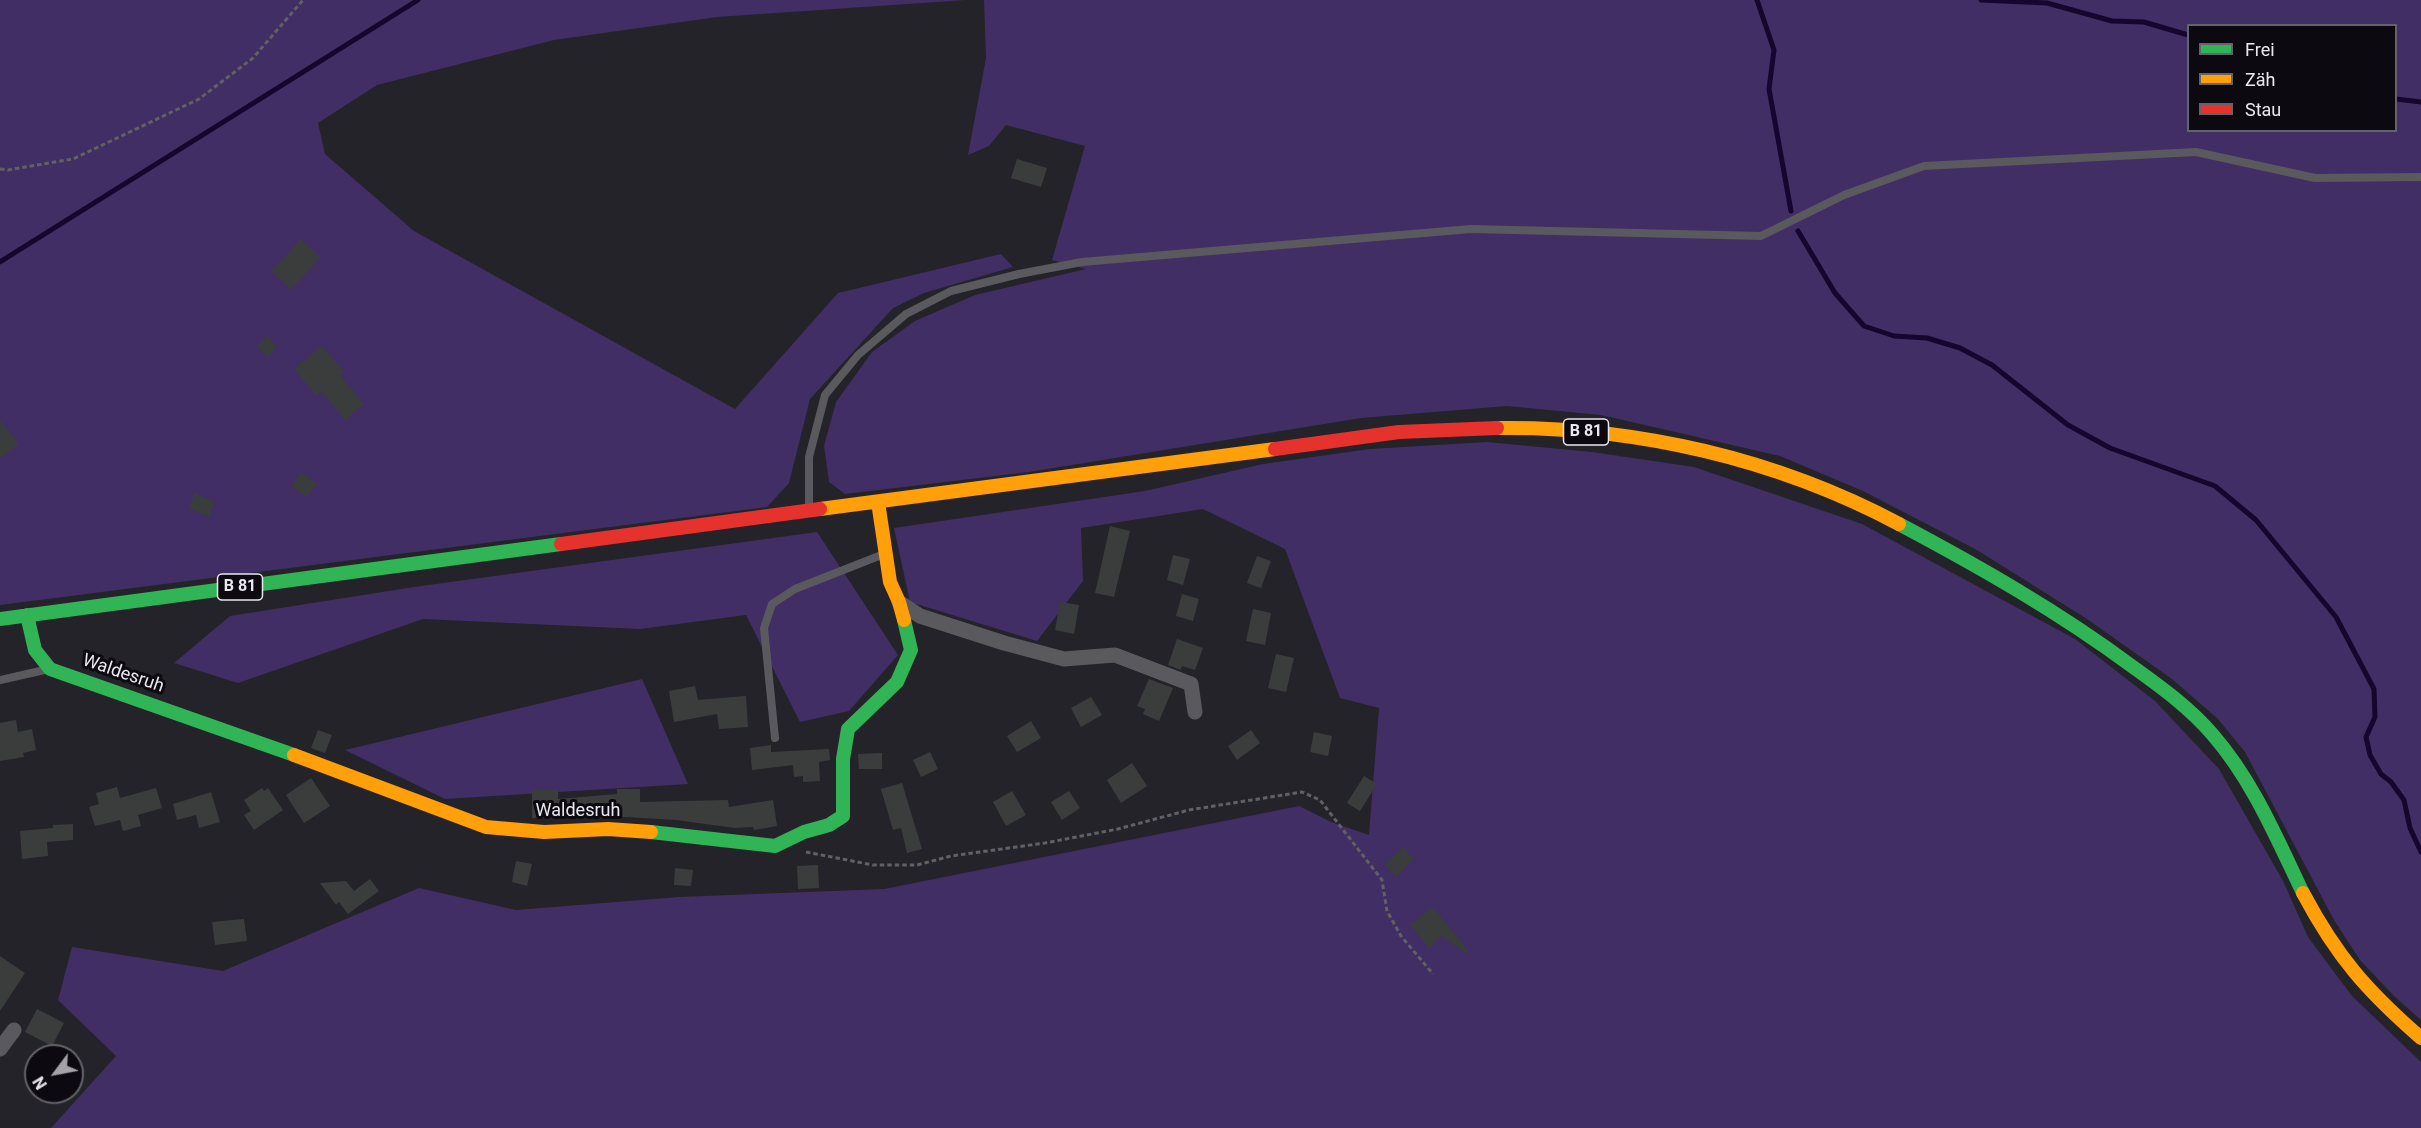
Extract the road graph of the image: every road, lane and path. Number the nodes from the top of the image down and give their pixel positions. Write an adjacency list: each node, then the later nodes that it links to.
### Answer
1 (303, 0): 2 (path)
2 (0, 170)
3 (2421, 177): 5 (lane)
4 (878, 502): 5 (main road, B 81); 6 (main road); 17 (main road, B 81)
5 (809, 512): 8 (main road, B 81)
6 (886, 554): 7 (main road); 13 (lane)
7 (899, 602): 12 (street); 14 (main road)
8 (27, 615): 9 (main road, B 81); 10 (main road)
9 (0, 619)
10 (50, 669): 11 (lane); 14 (main road, Waldesruh)
11 (0, 680)
12 (1196, 712)
13 (775, 738)
14 (775, 846): 15 (path)
15 (1433, 975)
16 (14, 1030): 18 (street)
17 (2421, 1038)
18 (0, 1049)

